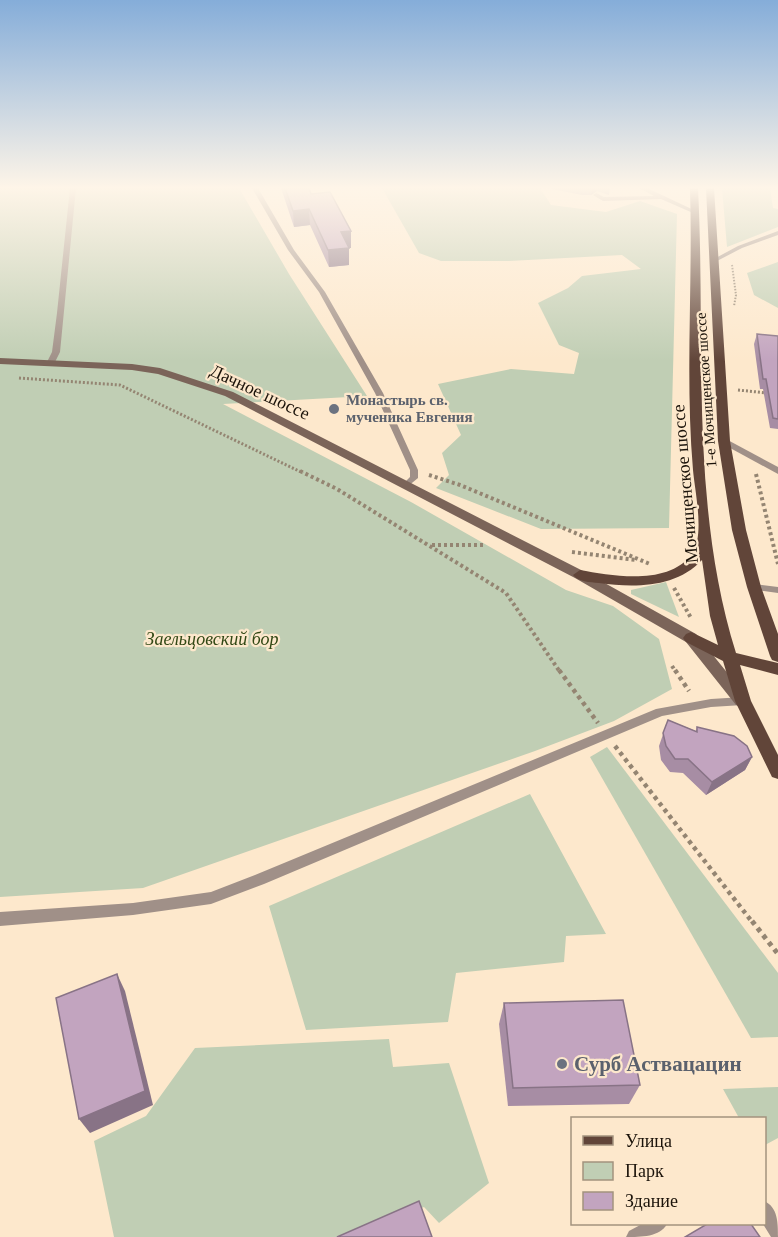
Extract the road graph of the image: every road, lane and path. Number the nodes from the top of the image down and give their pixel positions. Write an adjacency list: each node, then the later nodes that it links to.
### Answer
1 (67, 246): 10 (lane)
2 (289, 246): 16 (lane)
3 (697, 246): 19 (main road, Мочищенское шоссе)
4 (714, 246): 7 (main road, 1-е Мочищенское шоссе)
5 (743, 246): 6 (lane)
6 (727, 254): 7 (lane); 8 (path)
7 (715, 260): 14 (main road, 1-е Мочищенское шоссе)
8 (732, 317)
9 (0, 361): 10 (street, Дачное шоссе)
10 (51, 362): 18 (street, Дачное шоссе)
11 (11, 378): 33 (path)
12 (738, 390): 13 (path)
13 (769, 393)
14 (724, 441): 15 (lane); 23 (main road, 1-е Мочищенское шоссе)
15 (752, 456): 17 (lane); 20 (path)
16 (414, 470): 18 (lane); 22 (path)
17 (778, 471)
18 (407, 484): 21 (street, Дачное шоссе)
19 (706, 540): 22 (main road); 28 (main road, Мочищенское шоссе)
20 (778, 564)
21 (580, 575): 22 (main road); 26 (street, Дачное шоссе)
22 (666, 576): 25 (path)
23 (754, 587): 24 (lane); 27 (main road, 1-е Мочищенское шоссе)
24 (778, 590)
25 (688, 613)
26 (691, 638): 28 (main road); 31 (street)
27 (778, 656)
28 (729, 657): 30 (main road); 31 (main road, Мочищенское шоссе)
29 (672, 666): 32 (path)
30 (778, 669)
31 (743, 701): 32 (lane); 34 (main road)
32 (698, 704): 33 (lane)
33 (606, 733): 35 (lane); 36 (path)
34 (778, 772)
35 (0, 919)
36 (778, 954)
37 (766, 1211): 39 (lane)
38 (656, 1225): 40 (lane)
39 (778, 1233)
40 (635, 1237)

